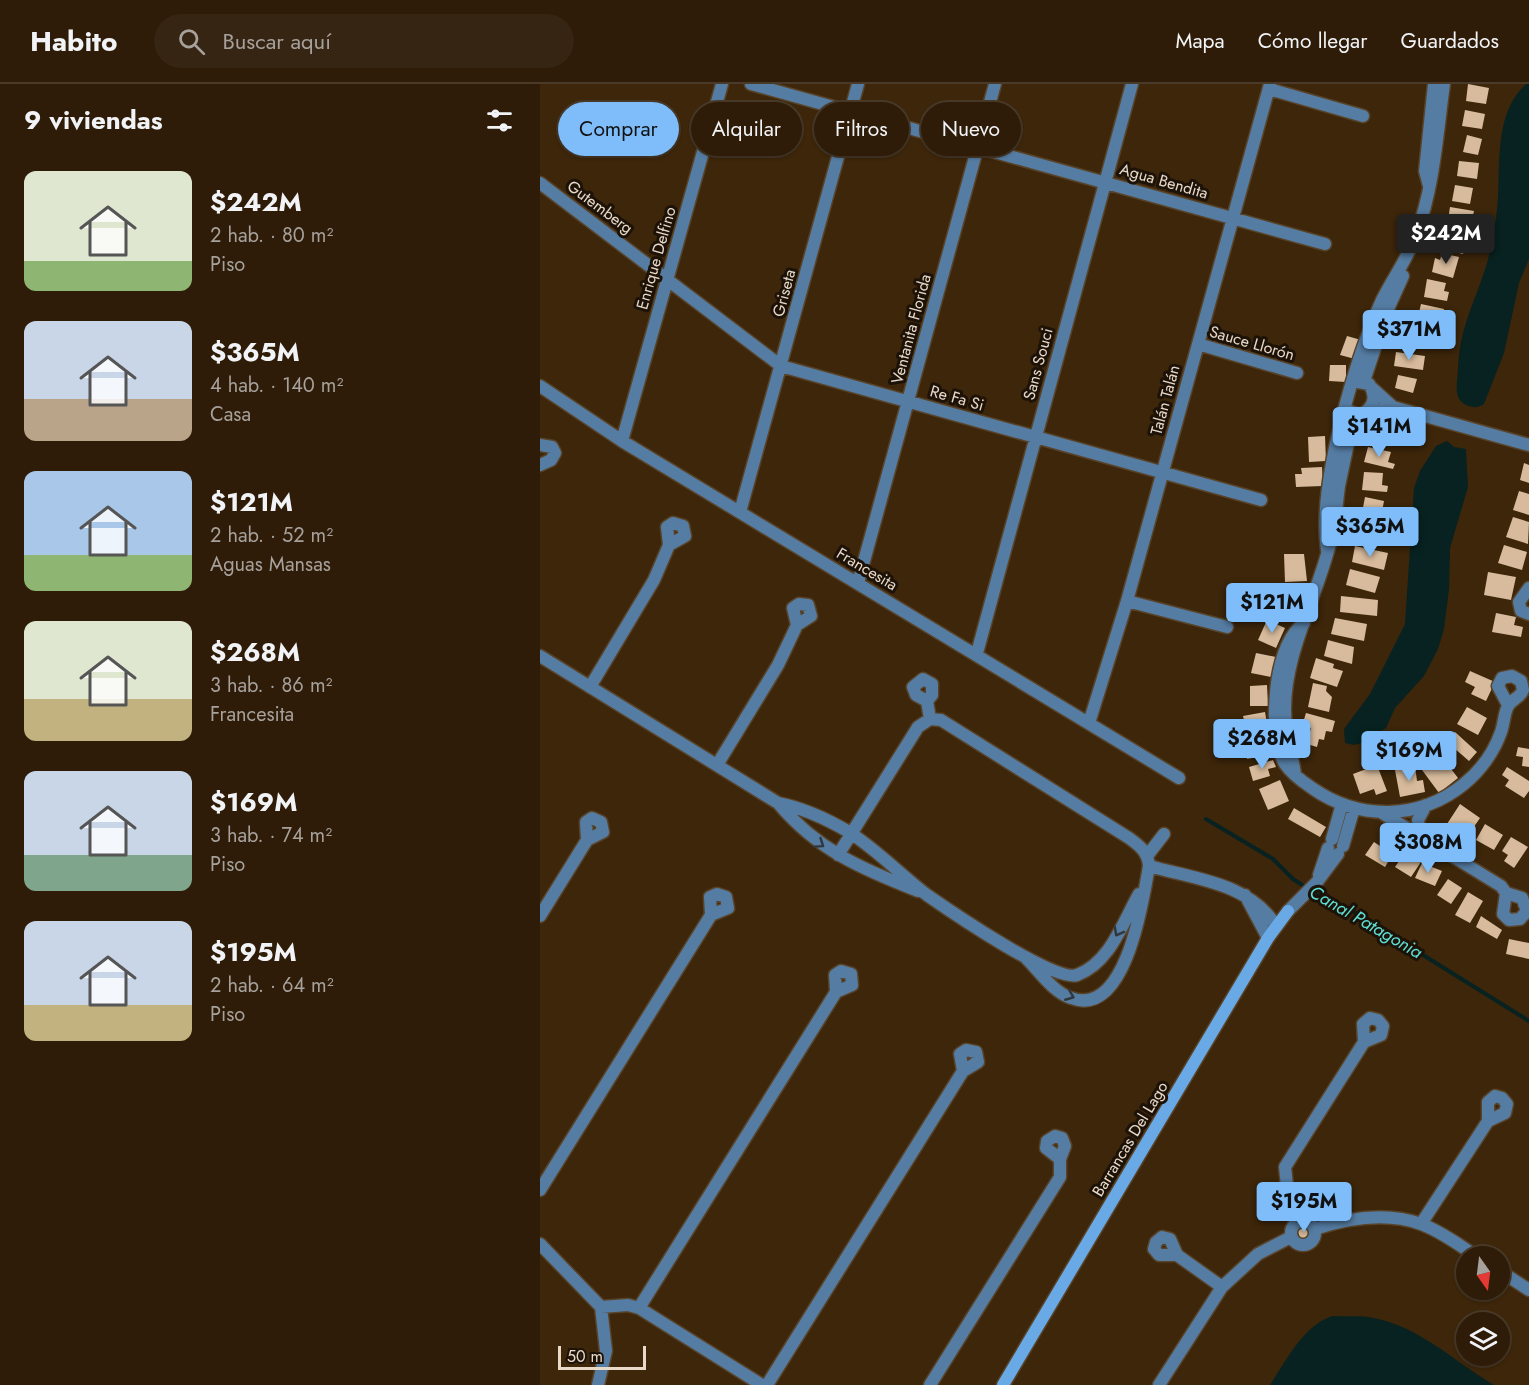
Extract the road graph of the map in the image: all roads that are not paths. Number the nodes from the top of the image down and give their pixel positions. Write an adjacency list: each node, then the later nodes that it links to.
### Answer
1 (722, 84): 21 (street, Enrique Delfino)
2 (752, 84): 9 (street, Agua Bendita)
3 (858, 84): 10 (street, Griseta)
4 (995, 84): 11 (street, Ventanita Florida)
5 (1132, 84): 16 (street, Sans Souci)
6 (1434, 84): 18 (street)
7 (1444, 84): 18 (street)
8 (1269, 86): 12 (street); 19 (street, Talán Talán)
9 (816, 102)
10 (854, 102)
11 (990, 102)
12 (1363, 116)
13 (839, 156): 23 (street, Griseta)
14 (975, 156): 27 (street, Ventanita Florida)
15 (1017, 156): 16 (street, Agua Bendita)
16 (1105, 181): 19 (street, Agua Bendita); 31 (street, Sans Souci)
17 (540, 183): 21 (street, Gutemberg)
18 (1429, 186): 25 (street)
19 (1233, 217): 20 (street, Agua Bendita); 22 (street, Talán Talán)
20 (1325, 244)
21 (668, 279): 23 (street, Re Fa Si); 32 (street, Enrique Delfino)
22 (1198, 344): 24 (street, Sauce Llorón); 36 (street, Talán Talán)
23 (781, 366): 27 (street, Re Fa Si); 38 (street, Griseta)
24 (1297, 373)
25 (1363, 384): 28 (street); 29 (street); 30 (street)
26 (540, 386): 32 (street, Francesita)
27 (908, 401): 31 (street, Re Fa Si); 41 (street, Ventanita Florida)
28 (1345, 405): 30 (street); 40 (street)
29 (1393, 407): 30 (street); 34 (street)
30 (1360, 414): 40 (street)
31 (1035, 438): 36 (street, Re Fa Si); 47 (street, Sans Souci)
32 (622, 441): 38 (street, Francesita)
33 (540, 445): 35 (street)
34 (1529, 445)
35 (540, 465)
36 (1163, 473): 37 (street, Re Fa Si); 43 (street, Talán Talán)
37 (1262, 500)
38 (740, 512): 41 (street, Francesita)
39 (669, 545): 49 (street)
40 (1328, 550): 58 (street)
41 (858, 583): 47 (street, Francesita)
42 (1529, 588): 44 (street)
43 (1127, 601): 46 (street); 53 (street, Talán Talán)
44 (1529, 614)
45 (797, 625): 54 (street)
46 (1227, 627)
47 (977, 653): 53 (street, Francesita)
48 (540, 656): 49 (street)
49 (590, 687): 54 (street)
50 (927, 701): 52 (street)
51 (1508, 705): 57 (street)
52 (930, 719): 60 (street); 65 (street)
53 (1089, 723): 55 (street, Francesita)
54 (717, 765): 56 (street)
55 (1179, 778)
56 (778, 803): 60 (street); 64 (street, one-way to 64)
57 (1426, 805): 59 (street); 62 (street)
58 (1348, 806): 59 (street); 72 (street, Barrancas Del Lago)
59 (1382, 813): 62 (street)
60 (850, 833): 64 (street); 68 (street)
61 (1164, 834): 65 (street)
62 (1420, 836): 67 (street)
63 (586, 840): 71 (street)
64 (838, 855): 68 (street)
65 (1148, 861): 66 (street); 69 (street)
66 (1146, 880): 74 (street, one-way to 74); 74 (street, one-way to 66)
67 (1506, 892)
68 (928, 895): 74 (street)
69 (1245, 895): 72 (street); 73 (street)
70 (711, 915): 80 (street)
71 (540, 916)
72 (1276, 926): 73 (street, Barrancas Del Lago)
73 (1268, 938): 96 (street, Barrancas Del Lago)
74 (1026, 958)
75 (836, 992): 92 (street)
76 (1364, 1042): 81 (street)
77 (963, 1071): 93 (street)
78 (1488, 1120): 82 (street)
79 (1060, 1159): 95 (street)
80 (540, 1190)
81 (1299, 1221): 83 (street); 84 (street)
82 (1421, 1224): 83 (street); 85 (street)
83 (1315, 1229): 84 (street)
84 (1291, 1237): 89 (street)
85 (1459, 1246)
86 (543, 1252): 91 (street)
87 (1177, 1255): 89 (street)
88 (1510, 1278): 90 (street)
89 (1222, 1287): 97 (street)
90 (1529, 1290)
91 (601, 1308): 92 (street); 94 (street)
92 (639, 1308): 93 (street)
93 (759, 1384)
94 (598, 1385)
95 (930, 1385)
96 (1003, 1385)
97 (1159, 1385)

